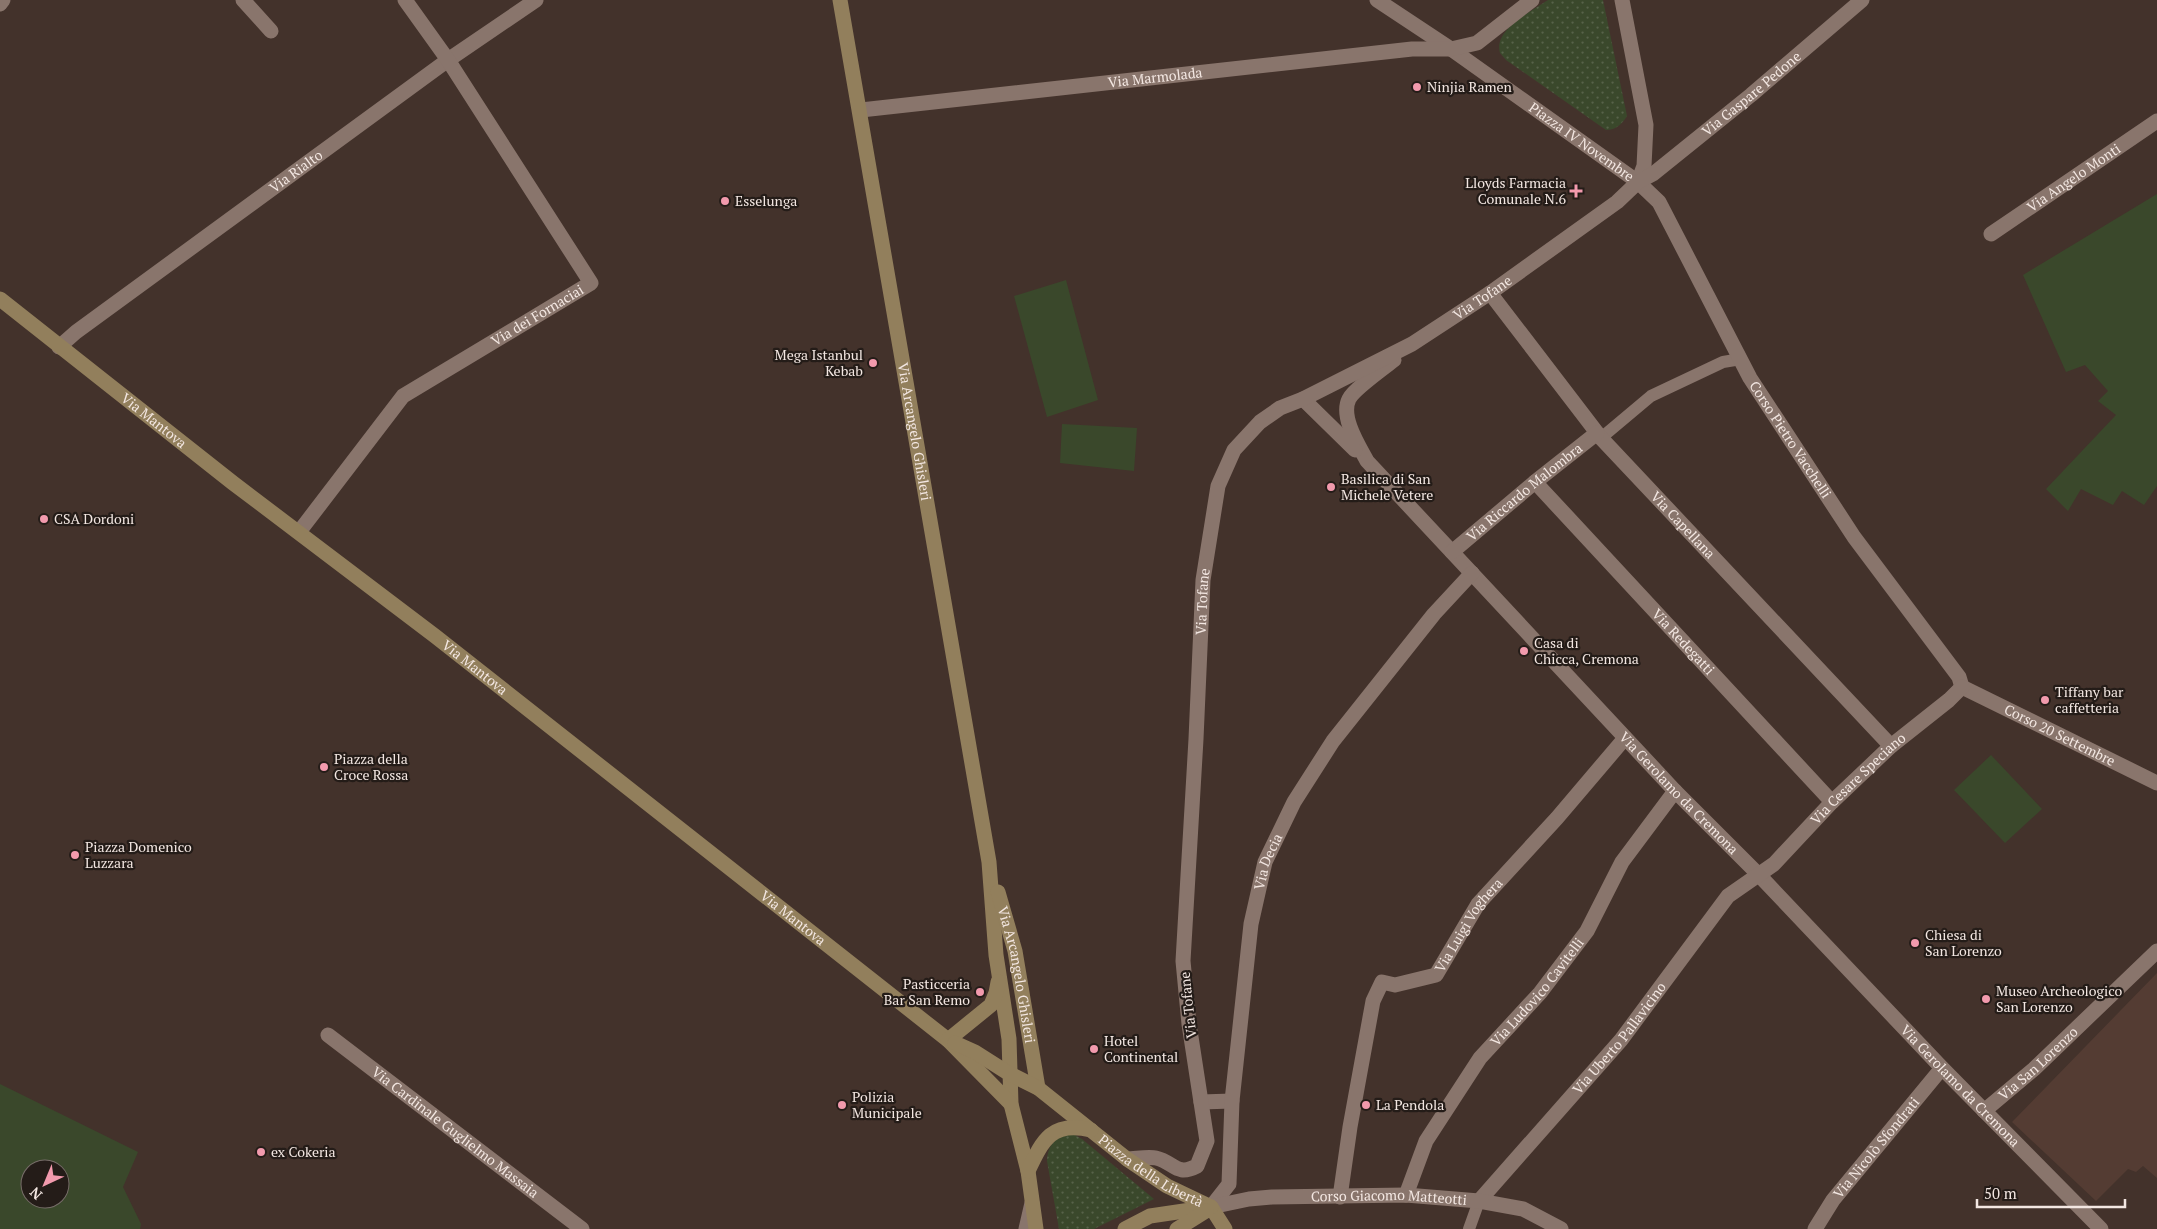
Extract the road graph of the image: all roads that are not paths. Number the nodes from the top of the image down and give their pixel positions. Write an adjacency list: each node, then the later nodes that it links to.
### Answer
1 (3, 0): 10 (street)
2 (243, 0): 11 (street)
3 (405, 0): 13 (street)
4 (536, 0): 13 (street, Via Rialto)
5 (840, 0): 14 (main road, Via Arcangelo Ghisleri)
6 (1377, 0): 12 (street, Piazza IV Novembre)
7 (1532, 0): 12 (street)
8 (1622, 0): 16 (street, Piazza IV Novembre)
9 (1862, 0): 16 (street, Via Gaspare Pedone)
10 (0, 4)
11 (271, 31)
12 (1452, 49): 14 (street, Via Marmolada); 16 (street, Piazza IV Novembre)
13 (448, 60): 21 (street, Via Rialto); 27 (street, Via dei Fornaciai)
14 (861, 110): 36 (main road, Via Arcangelo Ghisleri)
15 (2157, 121): 17 (street, Via Angelo Monti)
16 (1638, 182): 18 (street, Via Tofane); 22 (street, Corso Pietro Vacchelli)
17 (1991, 234)
18 (1490, 292): 20 (street, Via Tofane); 24 (street, Via Capellana)
19 (0, 299): 21 (main road, Via Mantova)
20 (1412, 344): 23 (street, Via Tofane); 25 (street, Via Gerolamo da Cremona)
21 (59, 347): 27 (main road, Via Mantova)
22 (1741, 358): 24 (street, Via Riccardo Malombra); 30 (street, Corso Pietro Vacchelli)
23 (1303, 399): 25 (street); 46 (street, Via Tofane)
24 (1599, 436): 26 (street, Via Riccardo Malombra); 32 (street, Via Capellana)
25 (1367, 461): 28 (street, Via Gerolamo da Cremona)
26 (1535, 482): 28 (street, Via Riccardo Malombra); 35 (street, Via Redegatti)
27 (299, 532): 41 (main road, Via Mantova)
28 (1452, 552): 29 (street, Via Gerolamo da Cremona)
29 (1472, 573): 31 (street, Via Gerolamo da Cremona); 45 (street, Via Decia)
30 (1962, 687): 32 (street, Via Cesare Speciano); 33 (street, Corso 20 Settembre)
31 (1625, 738): 34 (street, Via Gerolamo da Cremona); 53 (street, Via Luigi Voghera)
32 (1891, 746): 35 (street, Via Cesare Speciano)
33 (2157, 783)
34 (1675, 791): 37 (street, Via Gerolamo da Cremona); 52 (street, Via Ludovico Cavitelli)
35 (1832, 802): 37 (street, Via Cesare Speciano)
36 (989, 862): 39 (main road, Via Arcangelo Ghisleri); 44 (main road, Via Arcangelo Ghisleri)
37 (1759, 875): 42 (street, Via Gerolamo da Cremona); 54 (street, Via Uberto Pallavicino)
38 (2157, 951): 48 (street, Via San Lorenzo)
39 (999, 974): 41 (main road, Via Arcangelo Ghisleri); 43 (main road, Via Arcangelo Ghisleri)
40 (328, 1035): 57 (street, Via Cardinale Guglielmo Massaia)
41 (948, 1040): 43 (main road, Via Mantova); 47 (main road, Via Mantova)
42 (1942, 1068): 48 (street, Via Gerolamo da Cremona); 65 (street, Via Nicolò Sfondrati)
43 (1008, 1073): 44 (main road, Via Mantova); 47 (main road, Via Arcangelo Ghisleri)
44 (1038, 1088): 49 (main road, Piazza della Libertà)
45 (1232, 1101): 46 (street); 56 (street, Via Decia)
46 (1201, 1102): 50 (street, Via Tofane)
47 (1011, 1104): 51 (main road)
48 (1984, 1110): 66 (street, Via Gerolamo da Cremona)
49 (1092, 1130): 50 (main road, Piazza della Libertà); 51 (main road, Piazza della Libertà)
50 (1127, 1159): 56 (main road, Piazza della Libertà)
51 (1028, 1171): 55 (main road)
52 (1406, 1195): 53 (street, Corso Giacomo Matteotti); 54 (street, Corso Giacomo Matteotti)
53 (1340, 1197): 56 (street, Corso Giacomo Matteotti)
54 (1479, 1201): 63 (street); 64 (street, Corso Giacomo Matteotti)
55 (1032, 1202): 58 (street); 59 (main road)
56 (1211, 1208): 60 (main road, Piazza della Libertà); 61 (main road, Piazza della Libertà); 62 (main road)
57 (582, 1229)
58 (1026, 1229)
59 (1036, 1229)
60 (1125, 1229)
61 (1177, 1229)
62 (1226, 1229)
63 (1469, 1229)
64 (1562, 1229)
65 (1815, 1229)
66 (2101, 1229)

